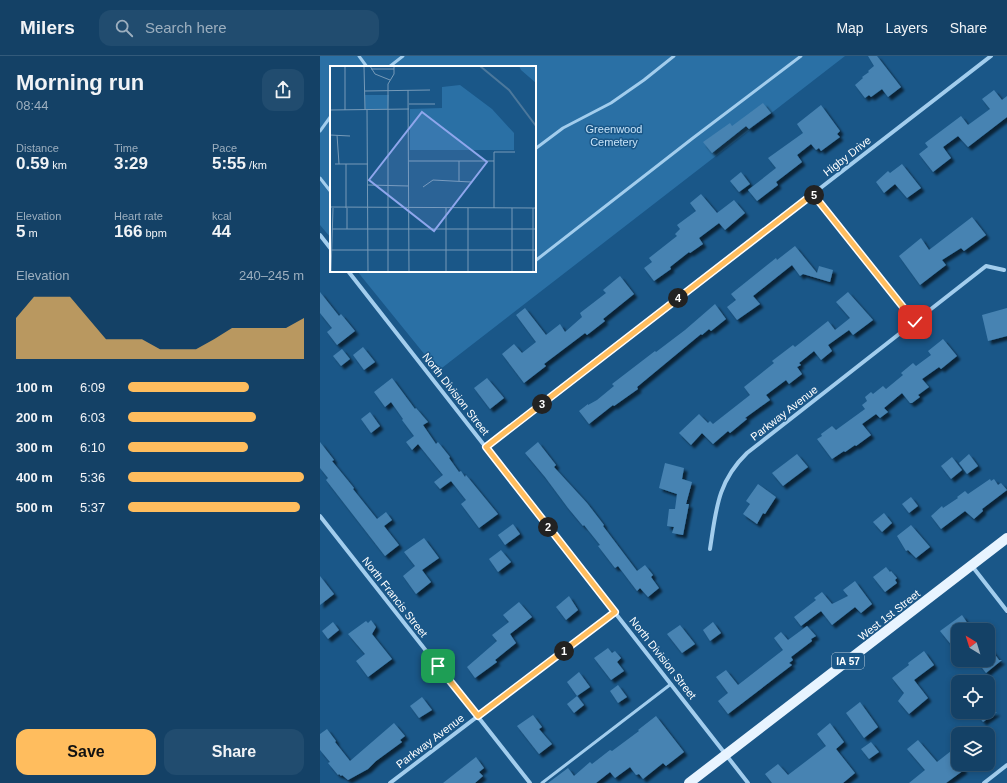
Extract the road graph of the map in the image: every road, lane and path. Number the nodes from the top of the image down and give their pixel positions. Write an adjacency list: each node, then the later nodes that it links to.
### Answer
1 (359, 56): 6 (lane)
2 (403, 56): 7 (lane)
3 (674, 56): 10 (lane)
4 (801, 56): 16 (lane)
5 (991, 56): 13 (street, Higby Drive)
6 (366, 66)
7 (390, 66)
8 (330, 117): 9 (lane)
9 (320, 131)
10 (536, 148)
11 (320, 178): 12 (lane)
12 (330, 191)
13 (813, 194): 19 (street); 20 (street, Higby Drive)
14 (320, 235): 15 (street)
15 (329, 243)
16 (536, 261)
17 (1004, 270): 19 (street, Parkway Avenue)
18 (349, 272): 20 (street, North Division Street)
19 (915, 322): 23 (street, Parkway Avenue)
20 (486, 447): 26 (street, North Division Street)
21 (320, 516): 28 (street, North Francis Street)
22 (1007, 538): 24 (main road, West 1st Street / IA 57)
23 (710, 550)
24 (972, 566): 25 (street); 29 (main road, West 1st Street / IA 57)
25 (1007, 611)
26 (615, 612): 27 (street, North Division Street); 28 (street, Parkway Avenue)
27 (671, 684): 29 (street, North Division Street); 33 (lane)
28 (478, 716): 31 (street, Parkway Avenue); 32 (street, North Francis Street)
29 (726, 754): 34 (main road, West 1st Street / IA 57); 35 (street, North Division Street)
30 (1007, 765): 36 (street)
31 (390, 783)
32 (530, 783)
33 (542, 783)
34 (690, 783)
35 (748, 783)
36 (984, 783)

